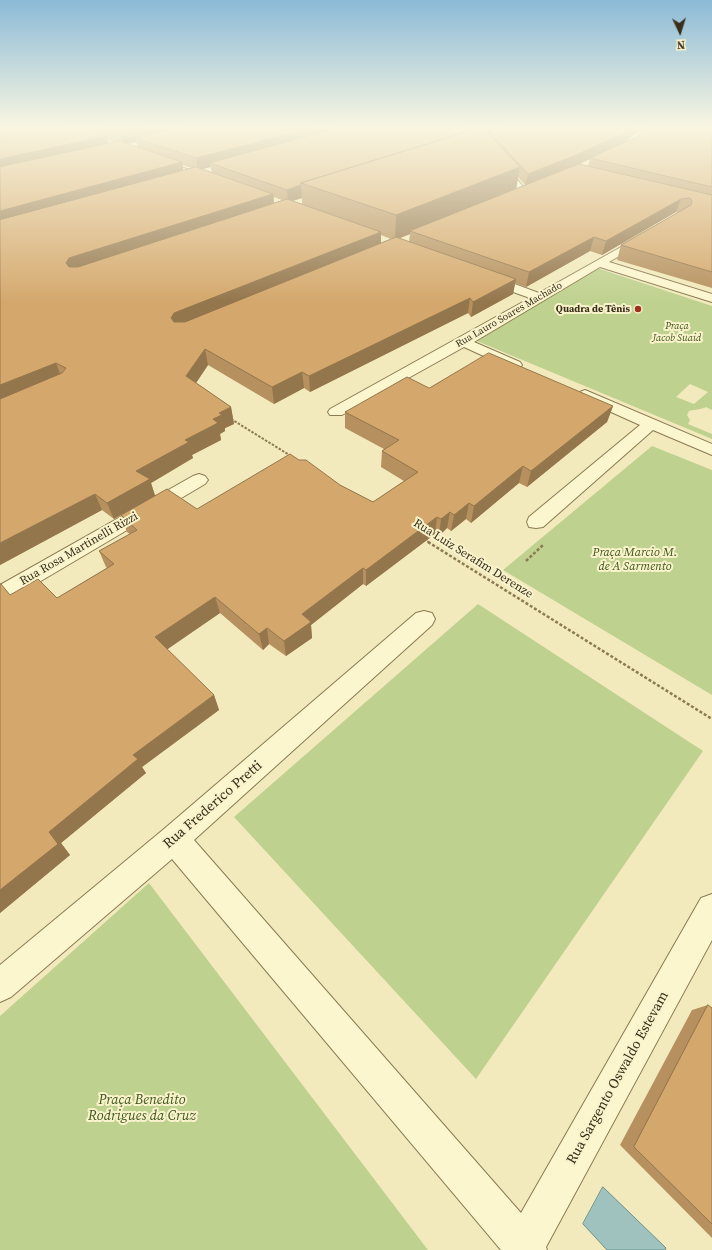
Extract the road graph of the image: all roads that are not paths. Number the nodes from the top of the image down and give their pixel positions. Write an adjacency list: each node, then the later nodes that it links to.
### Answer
1 (513, 185): 2 (street)
2 (536, 187)
3 (654, 231): 4 (street, Rua Lauro Soares Machado)
4 (599, 262): 6 (street, Rua Lauro Soares Machado); 7 (street)
5 (475, 274): 6 (street)
6 (539, 296): 8 (street, Rua Lauro Soares Machado)
7 (712, 298)
8 (463, 342): 9 (street); 11 (street, Rua Lauro Soares Machado)
9 (528, 370)
10 (571, 389): 12 (street)
11 (336, 412)
12 (651, 424): 13 (street); 15 (street)
13 (712, 450)
14 (198, 480): 16 (street, Rua Rosa Martinelli Rizzi)
15 (536, 522)
16 (0, 595)
17 (424, 619): 18 (street, Rua Frederico Pretti)
18 (174, 839): 20 (street, Rua Frederico Pretti); 21 (street)
19 (712, 909): 21 (street, Rua Sargento Oswaldo Estevam)
20 (0, 986)
21 (525, 1248)

